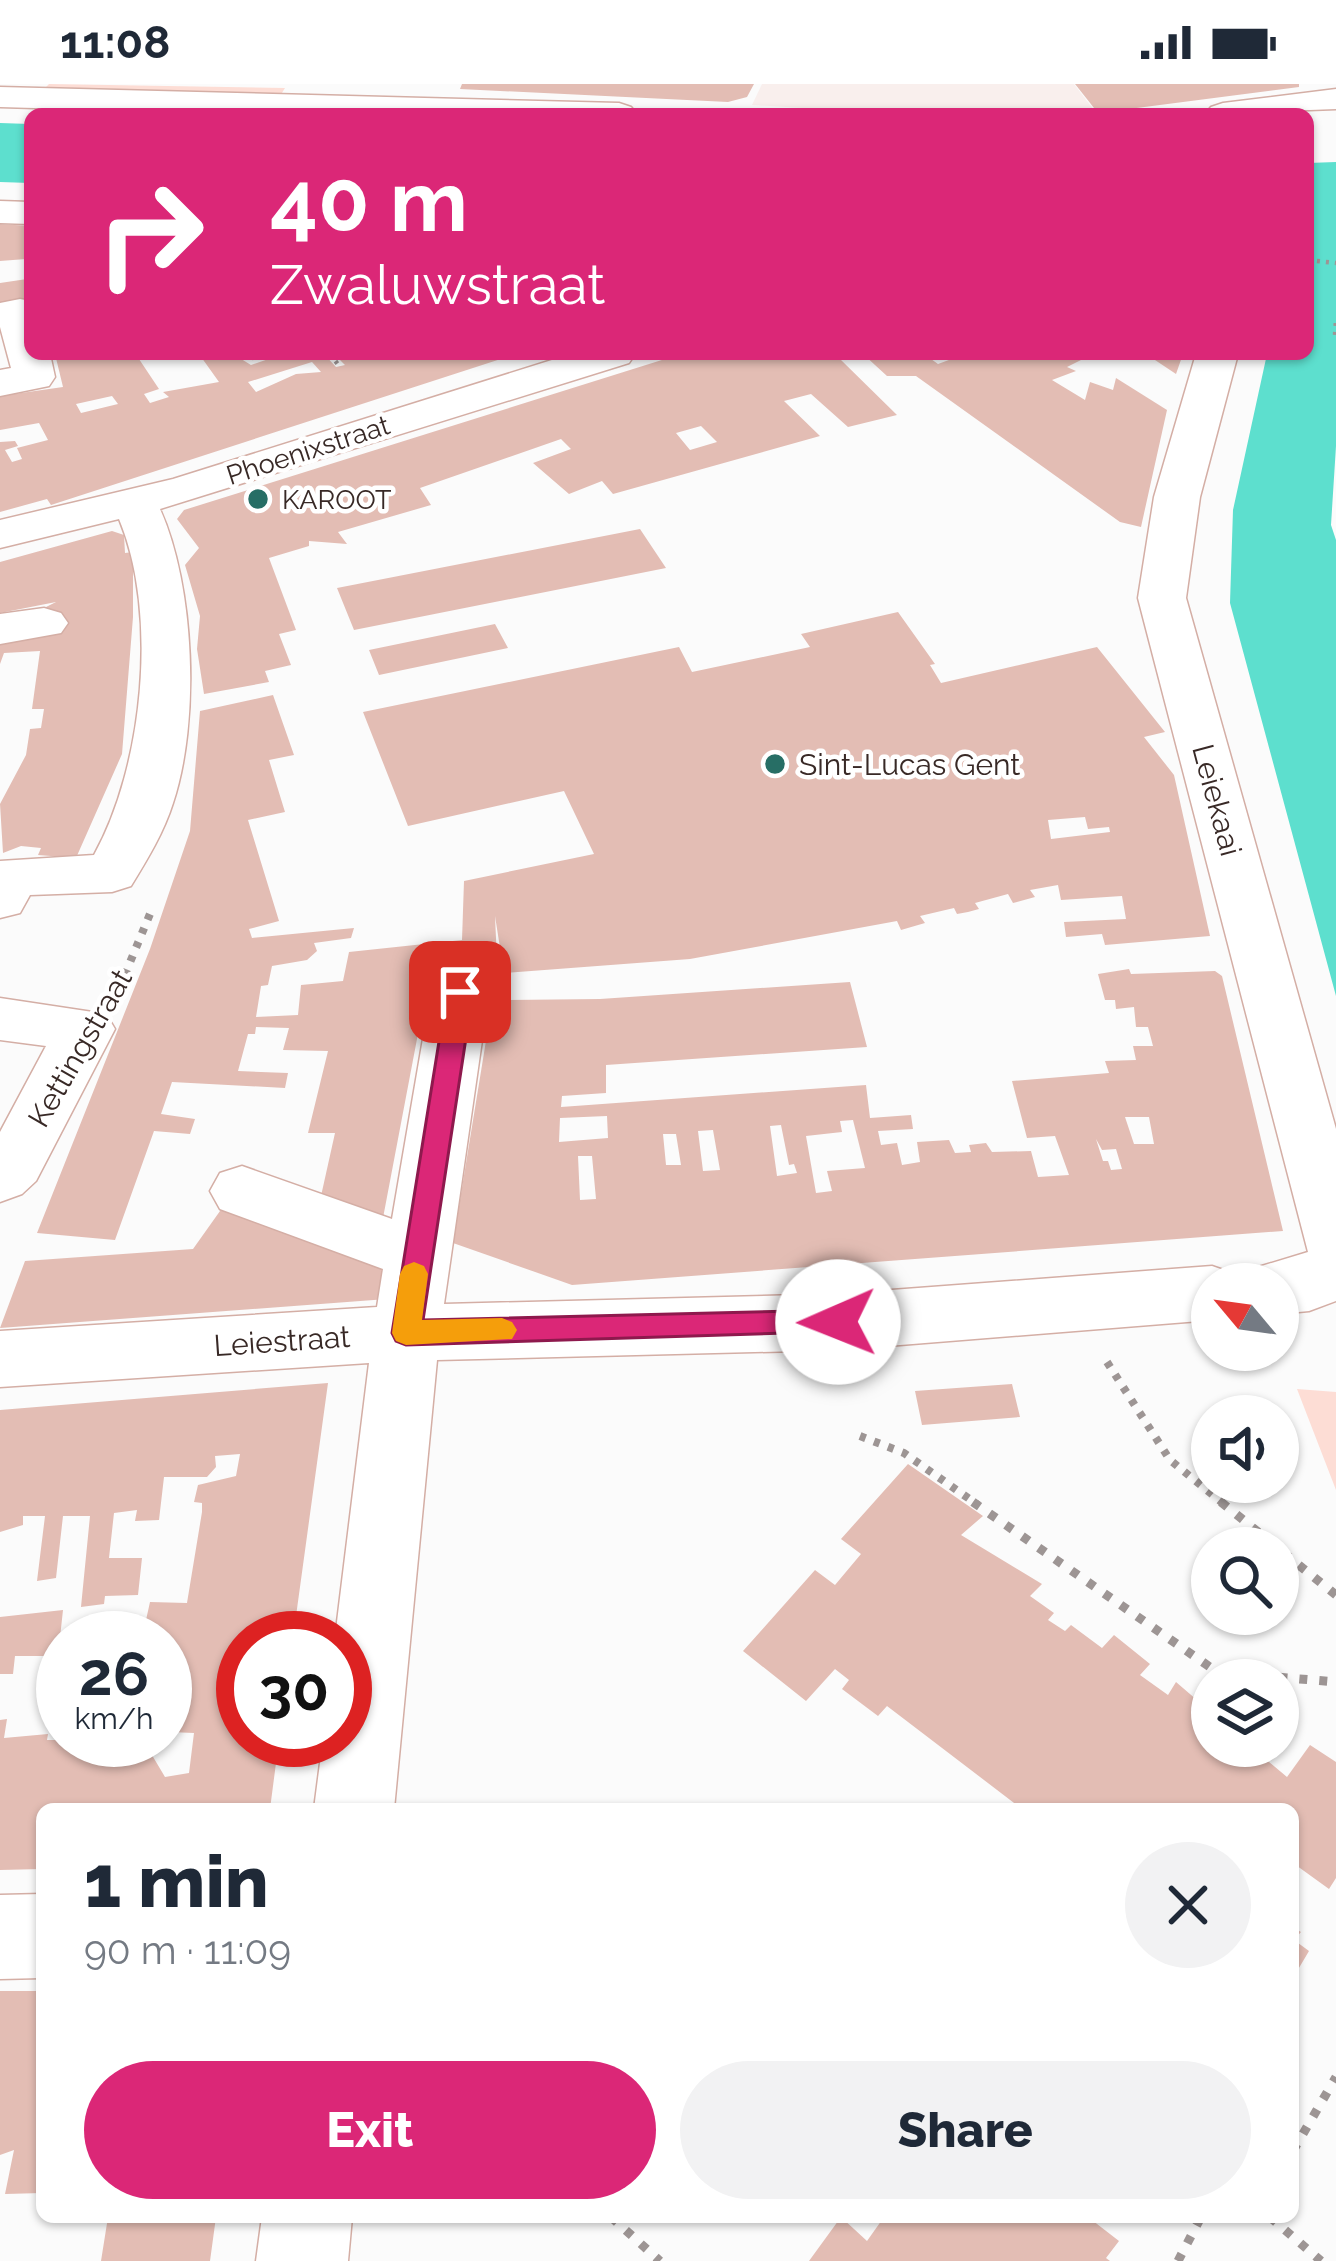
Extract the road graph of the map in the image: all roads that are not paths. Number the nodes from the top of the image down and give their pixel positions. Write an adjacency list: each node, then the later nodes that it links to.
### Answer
1 (310, 94): 2 (street); 4 (street)
2 (11, 97)
3 (1336, 98): 5 (street)
4 (526, 108)
5 (1265, 108)
6 (0, 315): 7 (street)
7 (24, 330)
8 (30, 360): 11 (street)
9 (595, 360): 12 (street, Phoenixstraat)
10 (1215, 360): 20 (street, Leiekaai)
11 (0, 382)
12 (134, 502): 13 (street, Phoenixstraat); 14 (street)
13 (0, 534)
14 (0, 899)
15 (460, 992): 19 (street)
16 (0, 1019): 17 (street, Kettingstraat)
17 (0, 1177)
18 (242, 1191): 19 (street)
19 (416, 1254): 22 (street)
20 (1320, 1267)
21 (1191, 1295): 22 (street, Leiestraat)
22 (406, 1333): 23 (street, Leiestraat); 24 (street)
23 (0, 1359)
24 (355, 1803)
25 (36, 1936): 26 (street)
26 (0, 1937)
27 (307, 2223): 28 (street)
28 (302, 2261)

